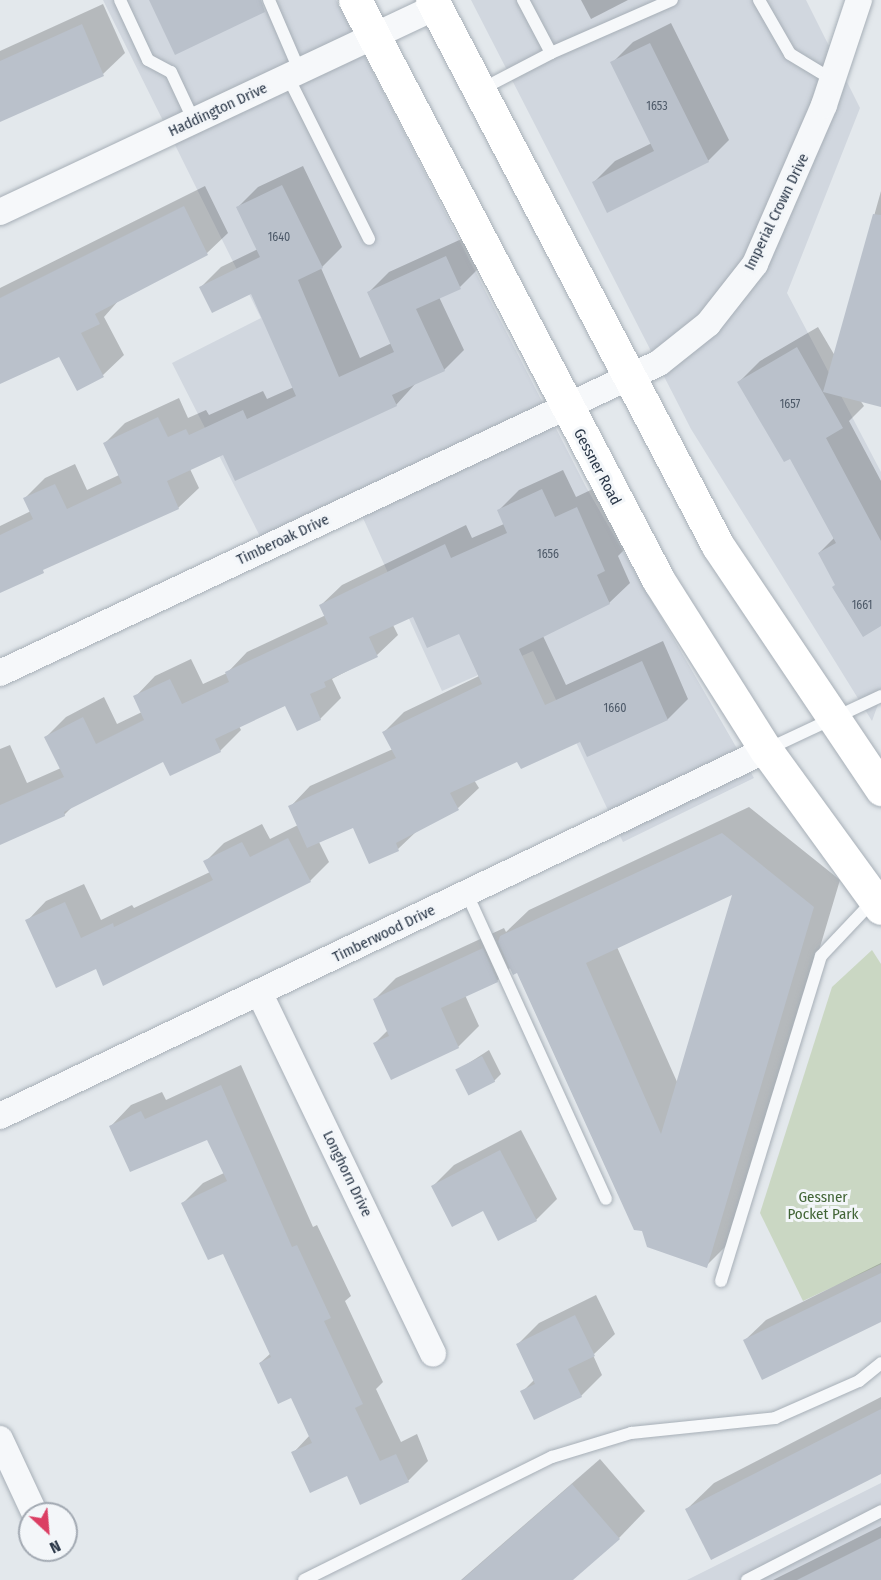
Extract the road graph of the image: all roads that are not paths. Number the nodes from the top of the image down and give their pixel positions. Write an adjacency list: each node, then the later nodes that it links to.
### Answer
1 (120, 0): 14 (lane)
2 (269, 0): 11 (lane)
3 (355, 0): 9 (main road, Gessner Road)
4 (523, 0): 10 (lane)
5 (672, 0): 10 (lane)
6 (759, 0): 12 (lane)
7 (859, 0): 12 (street, Imperial Crown Drive)
8 (434, 4): 9 (street, Haddington Drive); 13 (main road)
9 (374, 36): 11 (street, Haddington Drive); 18 (main road, Gessner Road)
10 (550, 53): 13 (lane)
11 (294, 74): 14 (street, Haddington Drive); 16 (lane)
12 (833, 80): 17 (street, Imperial Crown Drive)
13 (478, 91): 17 (main road)
14 (194, 121): 15 (street, Haddington Drive)
15 (0, 213)
16 (369, 239)
17 (628, 377): 18 (street, Imperial Crown Drive); 21 (main road)
18 (565, 407): 19 (street, Timberoak Drive); 22 (main road, Gessner Road)
19 (0, 673)
20 (881, 696): 21 (lane)
21 (831, 719): 22 (lane); 23 (main road)
22 (766, 750): 24 (street, Timberwood Drive); 25 (main road, Gessner Road)
23 (881, 789)
24 (467, 894): 26 (street, Timberwood Drive); 28 (lane)
25 (878, 904): 29 (lane)
26 (260, 994): 27 (street, Timberwood Drive); 30 (street, Longhorn Drive)
27 (0, 1116)
28 (606, 1199)
29 (721, 1281)
30 (433, 1354)
31 (881, 1363): 35 (lane)
32 (0, 1439): 33 (street)
33 (29, 1502)
34 (881, 1511): 36 (lane)
35 (304, 1580)
36 (747, 1580)

